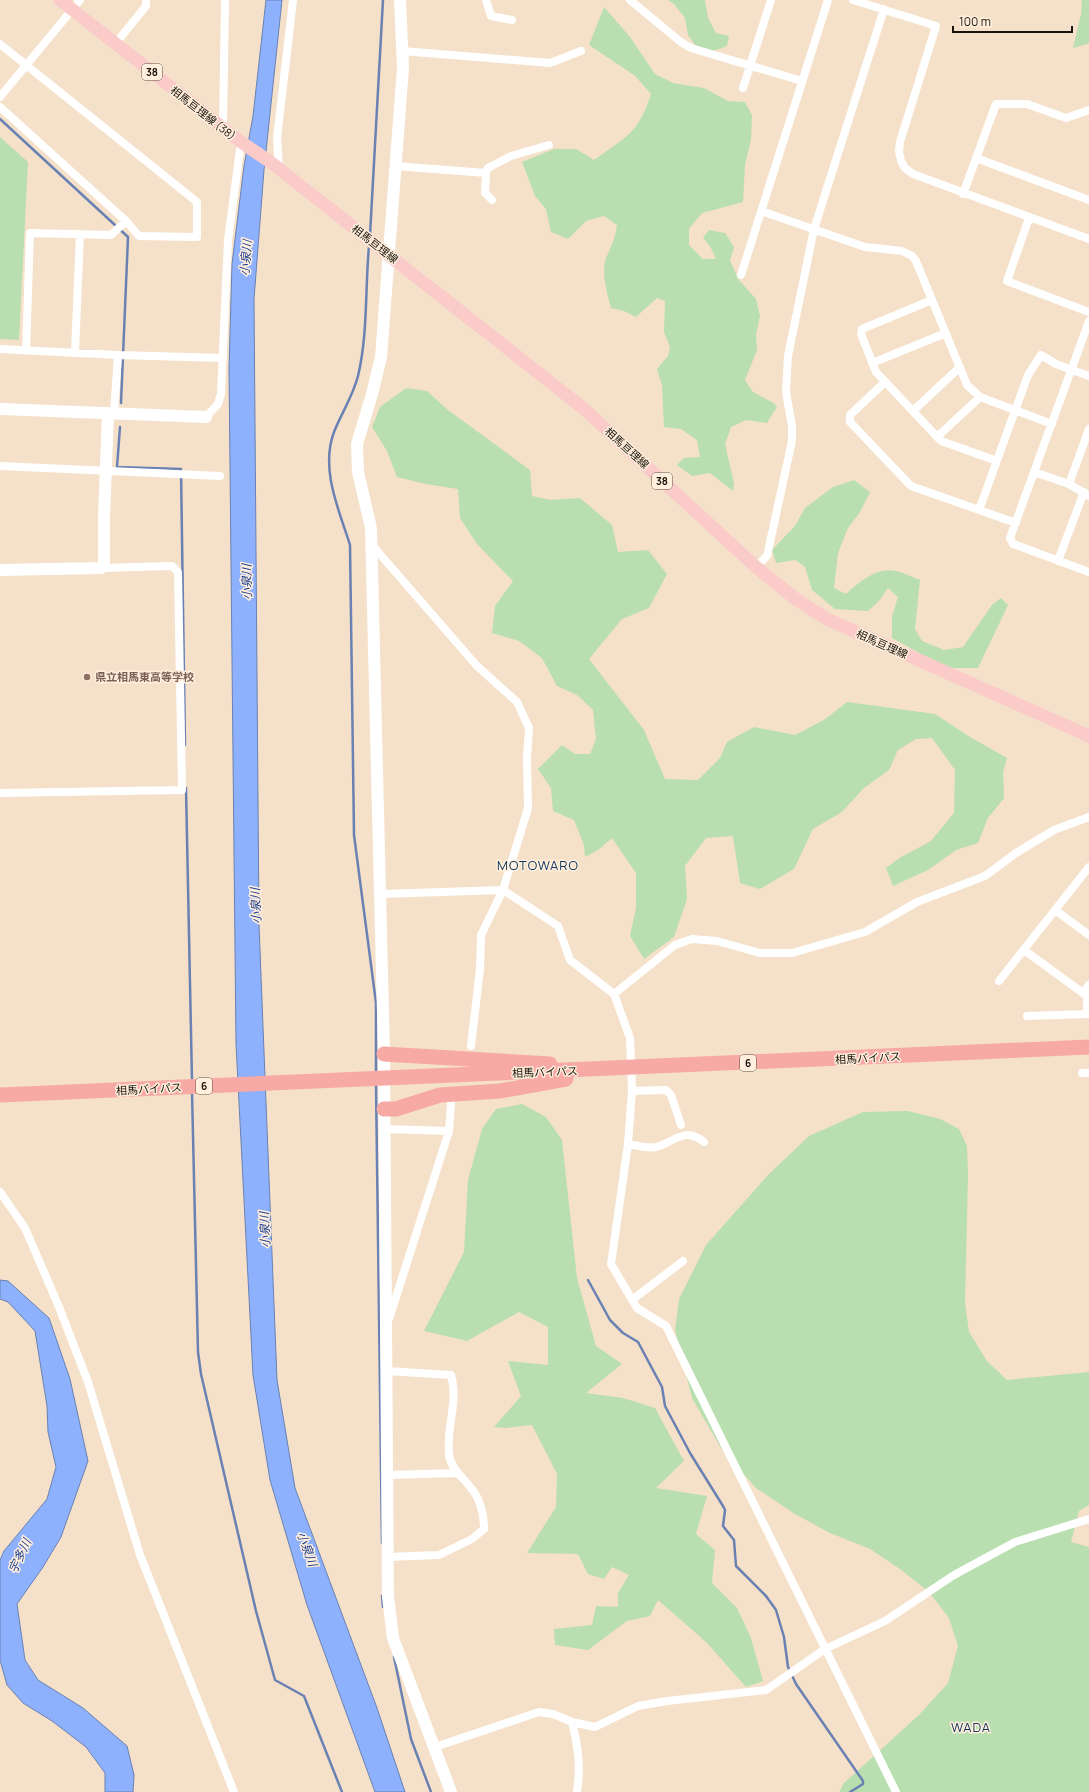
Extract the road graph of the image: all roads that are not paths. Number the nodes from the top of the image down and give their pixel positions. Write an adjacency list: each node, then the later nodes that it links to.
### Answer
1 (60, 0): 11 (main road, 相馬亘理線 (38) / 38)
2 (146, 0): 14 (street)
3 (225, 0): 25 (street)
4 (293, 0): 29 (street)
5 (400, 0): 16 (street)
6 (486, 0): 13 (street)
7 (630, 0): 19 (street)
8 (770, 0): 19 (street)
9 (828, 0): 20 (street)
10 (853, 0): 12 (street)
11 (76, 5): 14 (main road, 相馬亘理線 (38) / 38); 18 (street)
12 (884, 9): 32 (street); 38 (street)
13 (512, 20)
14 (116, 43): 25 (main road, 相馬亘理線 (38) / 38)
15 (0, 44): 18 (street)
16 (402, 51): 17 (street); 30 (street)
17 (581, 51)
18 (27, 65): 22 (street); 37 (street)
19 (750, 65): 20 (street); 21 (street)
20 (802, 81): 35 (street)
21 (743, 88)
22 (0, 97)
23 (0, 107): 37 (street)
24 (1089, 110): 28 (street)
25 (223, 128): 26 (main road, 相馬亘理線 (38) / 38)
26 (242, 143): 29 (main road, 相馬亘理線 (38) / 38); 51 (street)
27 (549, 145): 31 (street)
28 (976, 158): 32 (street); 34 (street)
29 (276, 166): 41 (main road, 相馬亘理線 / 38)
30 (395, 166): 31 (street); 41 (street)
31 (486, 173): 33 (street)
32 (963, 194): 36 (street)
33 (492, 200)
34 (1089, 200)
35 (761, 211): 38 (street); 42 (street)
36 (1029, 218): 40 (street); 44 (street)
37 (125, 222): 39 (street)
38 (814, 229): 43 (street); 77 (street)
39 (80, 234): 48 (street); 49 (street)
40 (1089, 239)
41 (388, 254): 75 (street); 77 (main road, 相馬亘理線 / 38)
42 (741, 275)
43 (932, 300): 46 (street); 52 (street)
44 (1089, 312)
45 (1089, 321): 54 (street)
46 (946, 333): 52 (street); 53 (street)
47 (0, 349): 48 (street)
48 (26, 351): 49 (street)
49 (75, 352): 50 (street)
50 (121, 355): 51 (street); 61 (street)
51 (223, 358): 62 (street)
52 (872, 363): 56 (street)
53 (960, 367): 57 (street); 60 (street)
54 (1072, 370): 55 (street); 59 (street); 63 (street)
55 (1089, 376)
56 (885, 382): 60 (street); 73 (street)
57 (980, 397): 59 (street); 65 (street)
58 (0, 409): 61 (street)
59 (1015, 410): 63 (street); 66 (street)
60 (913, 411): 65 (street)
61 (111, 413): 62 (street); 68 (street)
62 (206, 417)
63 (1052, 424): 69 (street)
64 (1089, 429): 71 (street)
65 (937, 437): 66 (street)
66 (997, 461): 73 (street)
67 (0, 466): 68 (street)
68 (105, 471): 70 (street); 78 (street)
69 (1034, 472): 71 (street); 74 (street)
70 (220, 476)
71 (1069, 484): 72 (street)
72 (1086, 494): 76 (street)
73 (979, 510): 74 (street)
74 (1016, 523): 76 (street)
75 (372, 545): 85 (street); 86 (street)
76 (1058, 561): 80 (street)
77 (756, 567): 81 (main road, 相馬亘理線 / 38)
78 (101, 568): 79 (street); 82 (street)
79 (0, 570)
80 (1089, 572)
81 (1089, 736)
82 (0, 793)
83 (1089, 817): 93 (street)
84 (1088, 871): 87 (street)
85 (503, 890): 86 (street); 93 (street); 96 (street)
86 (381, 894): 98 (street)
87 (1055, 910): 88 (street); 89 (street)
88 (1089, 935)
89 (1024, 950): 90 (street); 92 (street)
90 (999, 982)
91 (1089, 985): 92 (street)
92 (1083, 993): 94 (street)
93 (614, 994): 100 (street)
94 (1088, 1014): 95 (street)
95 (1027, 1016)
96 (471, 1046)
97 (1089, 1047): 99 (highway, 相馬バイパス / 6)
98 (384, 1054): 99 (highway); 103 (street)
99 (620, 1069): 101 (highway, 相馬バイパス / 6); 103 (highway)
100 (632, 1091): 104 (street); 108 (street)
101 (0, 1096)
102 (451, 1104): 106 (street)
103 (384, 1109): 105 (street)
104 (681, 1126)
105 (384, 1129): 106 (street); 112 (street)
106 (449, 1131): 112 (street)
107 (704, 1142): 108 (street)
108 (628, 1144): 111 (street)
109 (0, 1192): 121 (street)
110 (683, 1261): 111 (street)
111 (632, 1300): 118 (street)
112 (387, 1326): 113 (street)
113 (387, 1371): 114 (street); 115 (street)
114 (458, 1473): 115 (street); 117 (street)
115 (387, 1475): 117 (street)
116 (1089, 1519): 118 (street)
117 (388, 1557): 120 (street)
118 (825, 1649): 119 (street); 124 (street)
119 (572, 1722): 120 (street); 123 (street)
120 (434, 1747): 122 (street)
121 (234, 1792)
122 (451, 1792)
123 (577, 1792)
124 (896, 1792)

